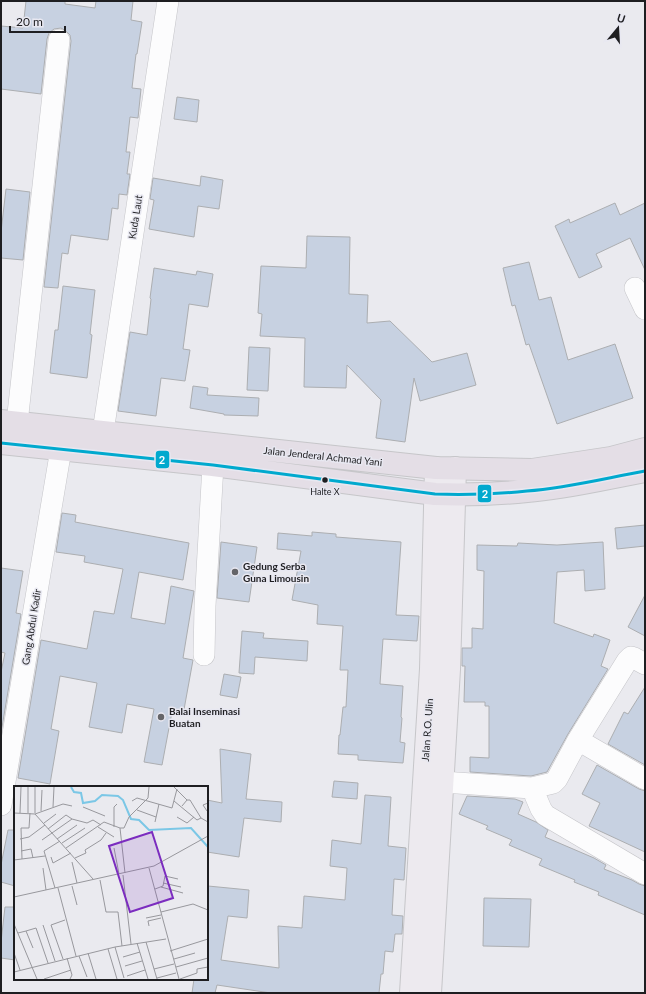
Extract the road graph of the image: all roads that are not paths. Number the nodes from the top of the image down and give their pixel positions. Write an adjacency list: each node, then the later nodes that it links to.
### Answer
1 (168, 1): 6 (street, Kuda Laut)
2 (59, 40): 5 (street)
3 (635, 288): 4 (street)
4 (645, 309)
5 (9, 422): 6 (highway, Jalan Jenderal Achmad Yani)
6 (103, 432): 11 (highway, Jalan Jenderal Achmad Yani)
7 (1, 443): 8 (highway)
8 (61, 449): 10 (highway); 21 (street, Gang Abdul Kadir)
9 (645, 449): 11 (highway, Jalan Jenderal Achmad Yani)
10 (213, 465): 13 (highway); 14 (street)
11 (446, 468): 13 (main road, Jalan R.O. Ulin)
12 (645, 471): 13 (highway)
13 (445, 494): 16 (main road, Jalan R.O. Ulin)
14 (204, 655)
15 (638, 661): 17 (street)
16 (440, 669): 19 (main road, Jalan R.O. Ulin); 23 (main road, Jalan R.O. Ulin)
17 (578, 740): 18 (street); 20 (street)
18 (645, 779)
19 (442, 782): 20 (street); 24 (main road, Jalan R.O. Ulin)
20 (532, 788): 22 (street)
21 (1, 805)
22 (645, 874)
23 (410, 993)
24 (430, 993)

